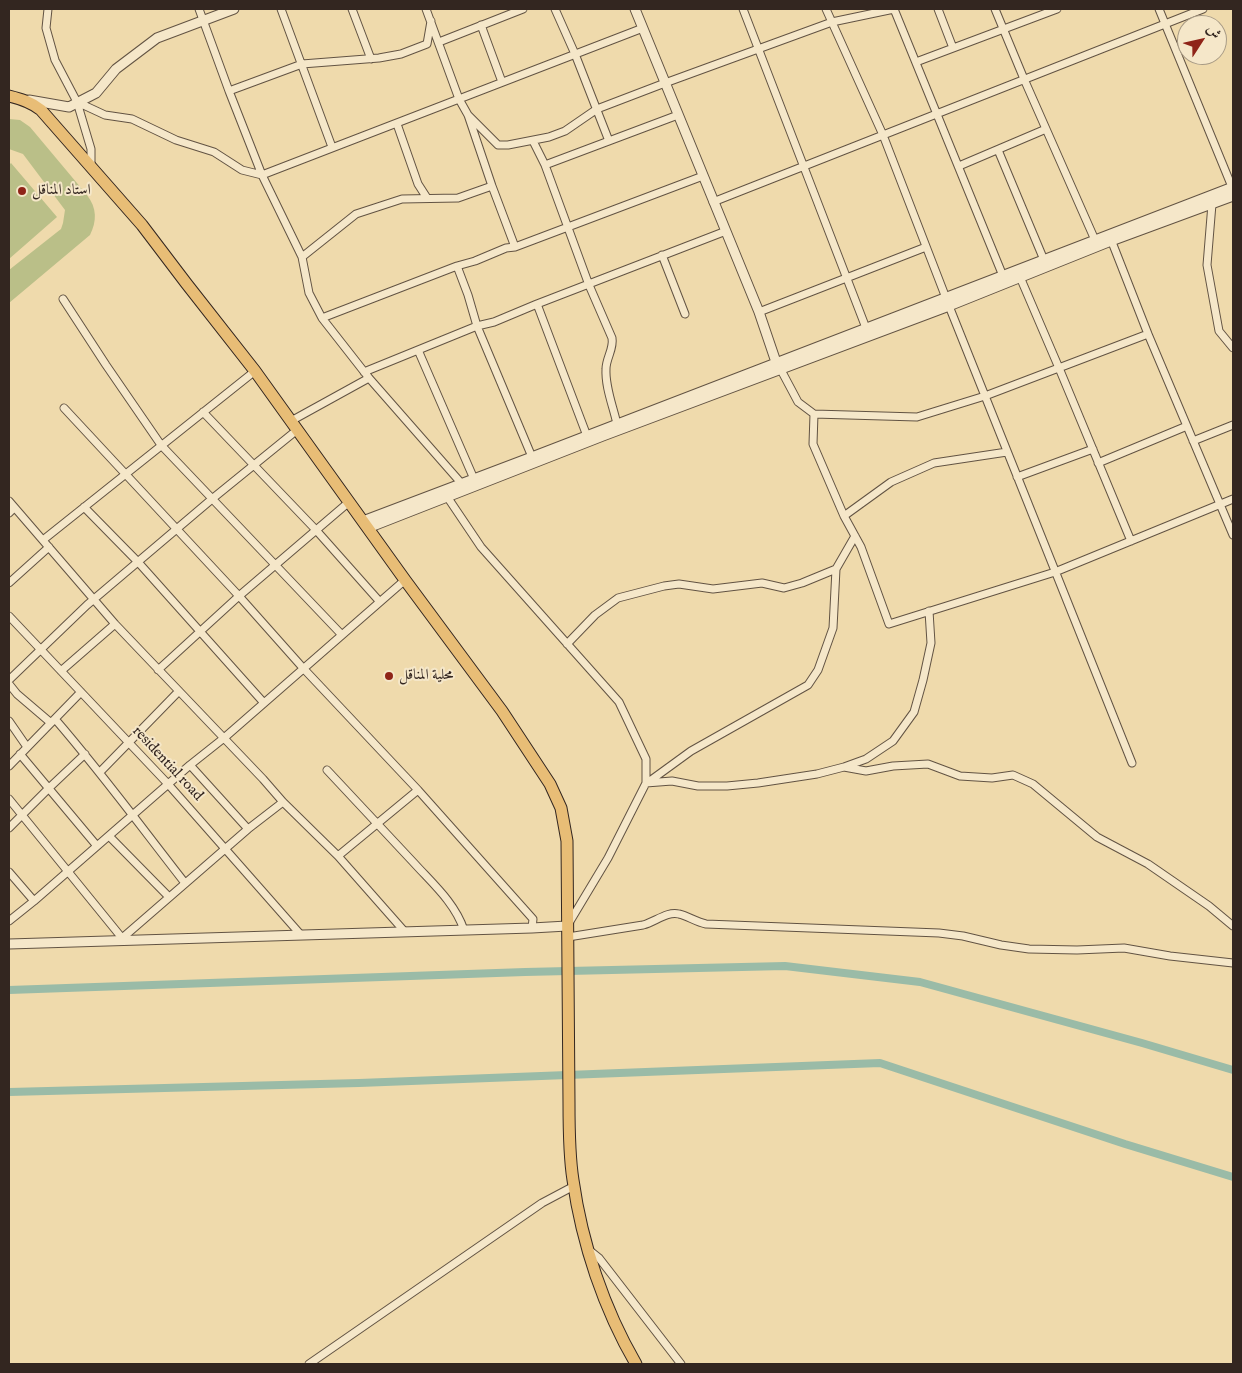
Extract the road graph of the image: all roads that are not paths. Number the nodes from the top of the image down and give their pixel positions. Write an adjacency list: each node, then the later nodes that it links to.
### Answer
1 (48, 9): 38 (street)
2 (199, 9): 18 (street)
3 (234, 9): 18 (street)
4 (281, 9): 31 (street)
5 (352, 9): 29 (street)
6 (426, 9): 19 (street)
7 (523, 9): 17 (street)
8 (555, 9): 28 (street)
9 (635, 9): 23 (street)
10 (743, 9): 27 (street)
11 (826, 9): 20 (street)
12 (938, 9): 26 (street)
13 (995, 9): 24 (street)
14 (1056, 9): 24 (street)
15 (1159, 9): 21 (street)
16 (1203, 9): 21 (street)
17 (505, 12): 22 (street)
18 (203, 21): 35 (street); 38 (street)
19 (431, 21): 25 (street); 29 (street)
20 (832, 22): 27 (street); 30 (street); 45 (street)
21 (1165, 24): 32 (street); 57 (street)
22 (481, 25): 25 (street); 33 (street)
23 (643, 28): 28 (street); 34 (street)
24 (1004, 29): 26 (street); 32 (street)
25 (439, 42): 37 (street)
26 (953, 48): 30 (street)
27 (758, 49): 34 (street); 51 (street)
28 (575, 54): 33 (street); 39 (street)
29 (371, 59): 31 (street)
30 (916, 62): 41 (street)
31 (302, 64): 35 (street); 48 (street)
32 (1024, 79): 41 (street); 44 (street)
33 (502, 82): 37 (street)
34 (665, 83): 39 (street); 40 (street)
35 (229, 91): 54 (street)
36 (9, 96): 38 (street); 53 (main road)
37 (459, 99): 42 (street); 43 (street)
38 (77, 102): 53 (street); 54 (street)
39 (597, 109): 46 (street); 47 (street)
40 (678, 114): 47 (street); 55 (street)
41 (937, 114): 45 (street); 52 (street)
42 (468, 115): 46 (street); 56 (street)
43 (398, 124): 48 (street); 58 (street)
44 (1046, 129): 49 (street); 64 (street)
45 (883, 135): 51 (street); 66 (street)
46 (533, 141): 50 (street)
47 (609, 141): 50 (street)
48 (332, 147): 54 (street)
49 (998, 150): 52 (street); 69 (street)
50 (544, 165): 61 (street)
51 (804, 166): 59 (street); 73 (street)
52 (959, 166): 71 (street)
53 (91, 167): 88 (main road)
54 (262, 175): 68 (street)
55 (703, 176): 59 (street); 61 (street)
56 (492, 186): 58 (street); 65 (street)
57 (1233, 190): 60 (street); 63 (street)
58 (427, 198): 68 (street)
59 (714, 202): 62 (street)
60 (1212, 204): 63 (street); 84 (street)
61 (566, 226): 65 (street); 74 (street)
62 (726, 231): 67 (street); 78 (street)
63 (1110, 237): 64 (street); 72 (street); 83 (street)
64 (1095, 240): 69 (street)
65 (514, 247): 70 (street)
66 (926, 247): 73 (street); 76 (street)
67 (662, 255): 74 (street); 79 (street)
68 (302, 257): 80 (street)
69 (1044, 260): 71 (street)
70 (457, 266): 80 (street); 81 (street)
71 (1003, 276): 76 (street)
72 (1020, 277): 76 (street); 87 (street)
73 (846, 278): 78 (street); 82 (street)
74 (589, 285): 77 (street); 94 (street)
75 (63, 298): 100 (street)
76 (947, 302): 82 (street); 86 (street); 90 (street)
77 (537, 304): 81 (street); 98 (street)
78 (759, 312): 86 (street)
79 (685, 314)
80 (322, 318): 89 (street)
81 (477, 326): 85 (street); 103 (street)
82 (866, 328): 86 (street)
83 (1148, 334): 87 (street); 97 (street)
84 (1233, 348)
85 (418, 350): 89 (street); 108 (street)
86 (779, 366): 93 (street); 94 (street); 110 (street)
87 (1059, 368): 90 (street); 101 (street)
88 (256, 371): 92 (street); 96 (main road)
89 (367, 375): 96 (street); 109 (street)
90 (985, 396): 93 (street); 102 (street)
91 (64, 408): 106 (street)
92 (203, 412): 100 (street); 105 (street)
93 (814, 414): 118 (street)
94 (618, 424): 98 (street)
95 (1233, 425): 99 (street)
96 (294, 426): 105 (street); 114 (main road)
97 (1187, 426): 99 (street); 104 (street)
98 (587, 436): 103 (street)
99 (1193, 440): 115 (street)
100 (161, 446): 106 (street); 111 (street)
101 (1093, 448): 104 (street); 107 (street)
102 (1007, 452): 107 (street); 118 (street)
103 (532, 457): 108 (street)
104 (1098, 463): 125 (street)
105 (254, 465): 111 (street); 121 (street)
106 (125, 474): 116 (street); 120 (street)
107 (1018, 478): 130 (street)
108 (474, 479): 109 (street)
109 (462, 484): 119 (street)
110 (448, 498): 119 (street); 141 (street)
111 (212, 499): 120 (street); 128 (street)
112 (1233, 499): 115 (street)
113 (9, 501): 117 (street)
114 (349, 502): 119 (main road); 121 (street)
115 (1220, 504): 122 (street); 125 (street)
116 (84, 507): 124 (street); 127 (street)
117 (12, 511): 124 (street)
118 (844, 516): 123 (street)
119 (366, 524): 131 (main road)
120 (176, 529): 127 (street); 133 (street)
121 (316, 530): 128 (street); 135 (street)
122 (1233, 535)
123 (854, 536): 129 (street); 136 (street)
124 (43, 540): 126 (street)
125 (1131, 541): 130 (street)
126 (49, 547): 132 (street); 134 (street)
127 (138, 562): 134 (street); 139 (street)
128 (275, 565): 133 (street); 140 (street)
129 (836, 569): 141 (street); 164 (street)
130 (1055, 572): 136 (street); 158 (street)
131 (405, 580): 135 (street); 188 (main road)
132 (9, 583)
133 (239, 596): 139 (street); 143 (street)
134 (94, 600): 138 (street); 142 (street)
135 (380, 602): 140 (street)
136 (929, 611): 161 (street)
137 (9, 616): 142 (street, residential road)
138 (115, 624): 144 (street); 145 (street)
139 (200, 632): 144 (street); 150 (street)
140 (342, 635): 143 (street)
141 (567, 644): 164 (street)
142 (40, 650): 145 (street, residential road); 146 (street)
143 (302, 668): 150 (street); 167 (street)
144 (158, 670): 148 (street)
145 (61, 671): 149 (street, residential road)
146 (9, 680)
147 (9, 684): 152 (street)
148 (178, 691): 153 (street); 154 (street)
149 (81, 692): 152 (street); 154 (street, residential road)
150 (264, 703): 153 (street)
151 (9, 721): 155 (street)
152 (53, 721): 155 (street); 157 (street)
153 (224, 738): 160 (street); 169 (street)
154 (128, 742): 163 (street); 165 (street, residential road)
155 (27, 747): 156 (street)
156 (20, 754): 159 (street); 166 (street)
157 (85, 754): 163 (street); 166 (street)
158 (1132, 763)
159 (9, 765)
160 (190, 765): 165 (street); 174 (street)
161 (844, 767): 164 (street); 185 (street)
162 (327, 770): 172 (street)
163 (100, 772): 171 (street)
164 (646, 783): 188 (street)
165 (168, 784): 171 (street); 177 (street, residential road)
166 (49, 788): 170 (street); 176 (street)
167 (418, 790): 172 (street); 186 (street)
168 (9, 799): 170 (street)
169 (283, 802): 174 (street); 178 (street)
170 (22, 815): 173 (street); 180 (street)
171 (132, 816): 175 (street); 181 (street)
172 (377, 823): 178 (street); 187 (street)
173 (9, 828)
174 (248, 828): 177 (street)
175 (108, 836): 176 (street); 182 (street)
176 (97, 846): 180 (street)
177 (224, 849): 181 (street); 190 (street, residential road)
178 (338, 856): 189 (street)
179 (9, 872): 183 (street)
180 (67, 872): 183 (street); 191 (street)
181 (185, 883): 182 (street)
182 (169, 897): 191 (street)
183 (34, 900): 184 (street)
184 (9, 921)
185 (1233, 926)
186 (532, 928): 187 (street); 188 (street)
187 (464, 930): 189 (street)
188 (567, 931): 193 (street); 194 (main road)
189 (405, 932): 190 (street)
190 (301, 935): 191 (street)
191 (121, 939): 192 (street)
192 (9, 943)
193 (1233, 963)
194 (574, 1186): 195 (main road); 196 (street)
195 (588, 1250): 197 (main road); 198 (street)
196 (309, 1364)
197 (636, 1364)
198 (680, 1364)

